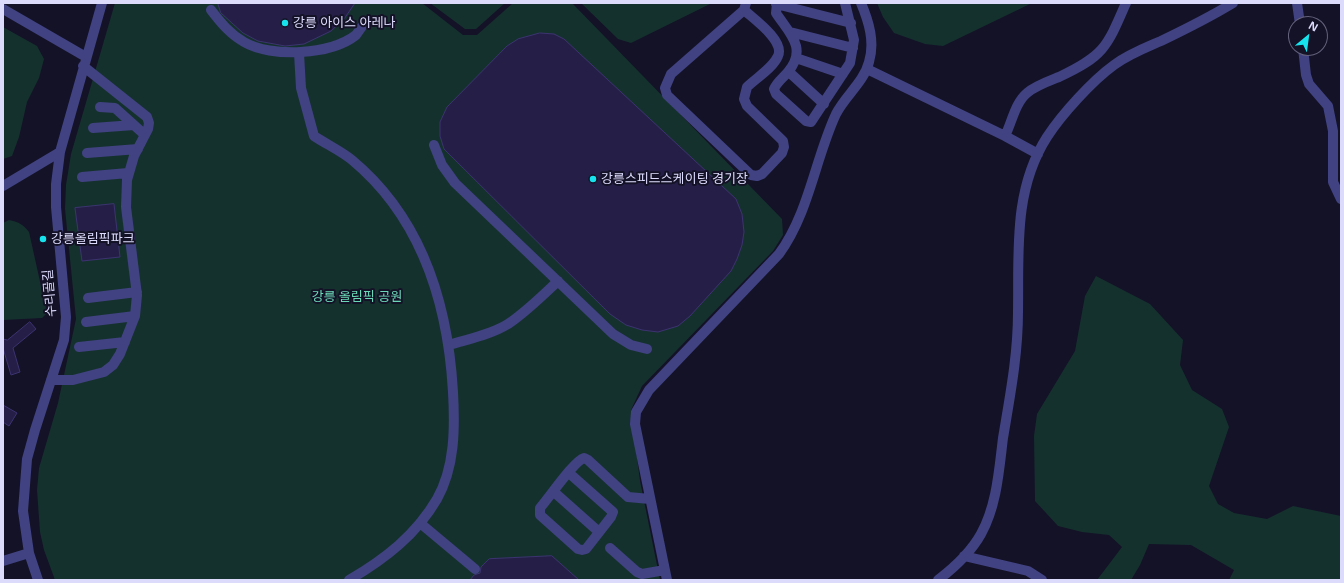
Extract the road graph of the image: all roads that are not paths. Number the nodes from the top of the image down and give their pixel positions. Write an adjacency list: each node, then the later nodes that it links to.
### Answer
1 (102, 3): 19 (street, 수리골길)
2 (777, 3): 13 (street); 14 (street)
3 (845, 3): 13 (street)
4 (861, 3): 20 (street)
5 (1126, 3): 28 (street)
6 (1233, 3): 33 (street)
7 (1297, 3): 11 (street)
8 (745, 7): 8 (street)
9 (3, 9): 19 (street)
10 (211, 10): 16 (street)
11 (1299, 16)
12 (366, 23): 16 (street)
13 (851, 23): 15 (street)
14 (790, 32): 15 (street); 18 (street)
15 (853, 48): 22 (street)
16 (299, 53): 44 (street)
17 (1304, 56): 37 (street)
18 (796, 58): 21 (street); 22 (street)
19 (84, 62): 27 (street); 31 (street, 수리골길)
20 (866, 69): 28 (street); 50 (street)
21 (788, 72): 23 (street); 23 (street)
22 (843, 74): 23 (street)
23 (824, 104)
24 (100, 107): 25 (street)
25 (134, 125): 26 (street); 27 (street)
26 (93, 128)
27 (145, 135): 30 (street)
28 (1006, 136): 33 (street)
29 (434, 145): 38 (street)
30 (138, 149): 32 (street); 34 (street)
31 (60, 152): 36 (street); 47 (street, 수리골길)
32 (87, 153)
33 (1038, 154): 55 (street)
34 (128, 173): 35 (street); 39 (street)
35 (82, 177)
36 (3, 186)
37 (1341, 198)
38 (558, 281): 44 (street); 46 (street)
39 (137, 292): 40 (street); 41 (street)
40 (88, 298)
41 (135, 316): 42 (street); 43 (street)
42 (86, 322)
43 (124, 342): 45 (street); 47 (street)
44 (449, 345): 51 (street)
45 (79, 347)
46 (647, 349)
47 (51, 380): 54 (street, 수리골길)
48 (569, 473): 49 (street); 50 (street); 52 (street)
49 (554, 492): 52 (street); 52 (street)
50 (650, 499): 58 (street)
51 (420, 523): 57 (street); 60 (street)
52 (599, 532)
53 (610, 548): 58 (street)
54 (29, 553): 56 (street); 59 (street, 수리골길)
55 (964, 556): 61 (street); 62 (street)
56 (3, 561)
57 (475, 569)
58 (666, 575)
59 (38, 580)
60 (349, 580)
61 (938, 580)
62 (1042, 580)

